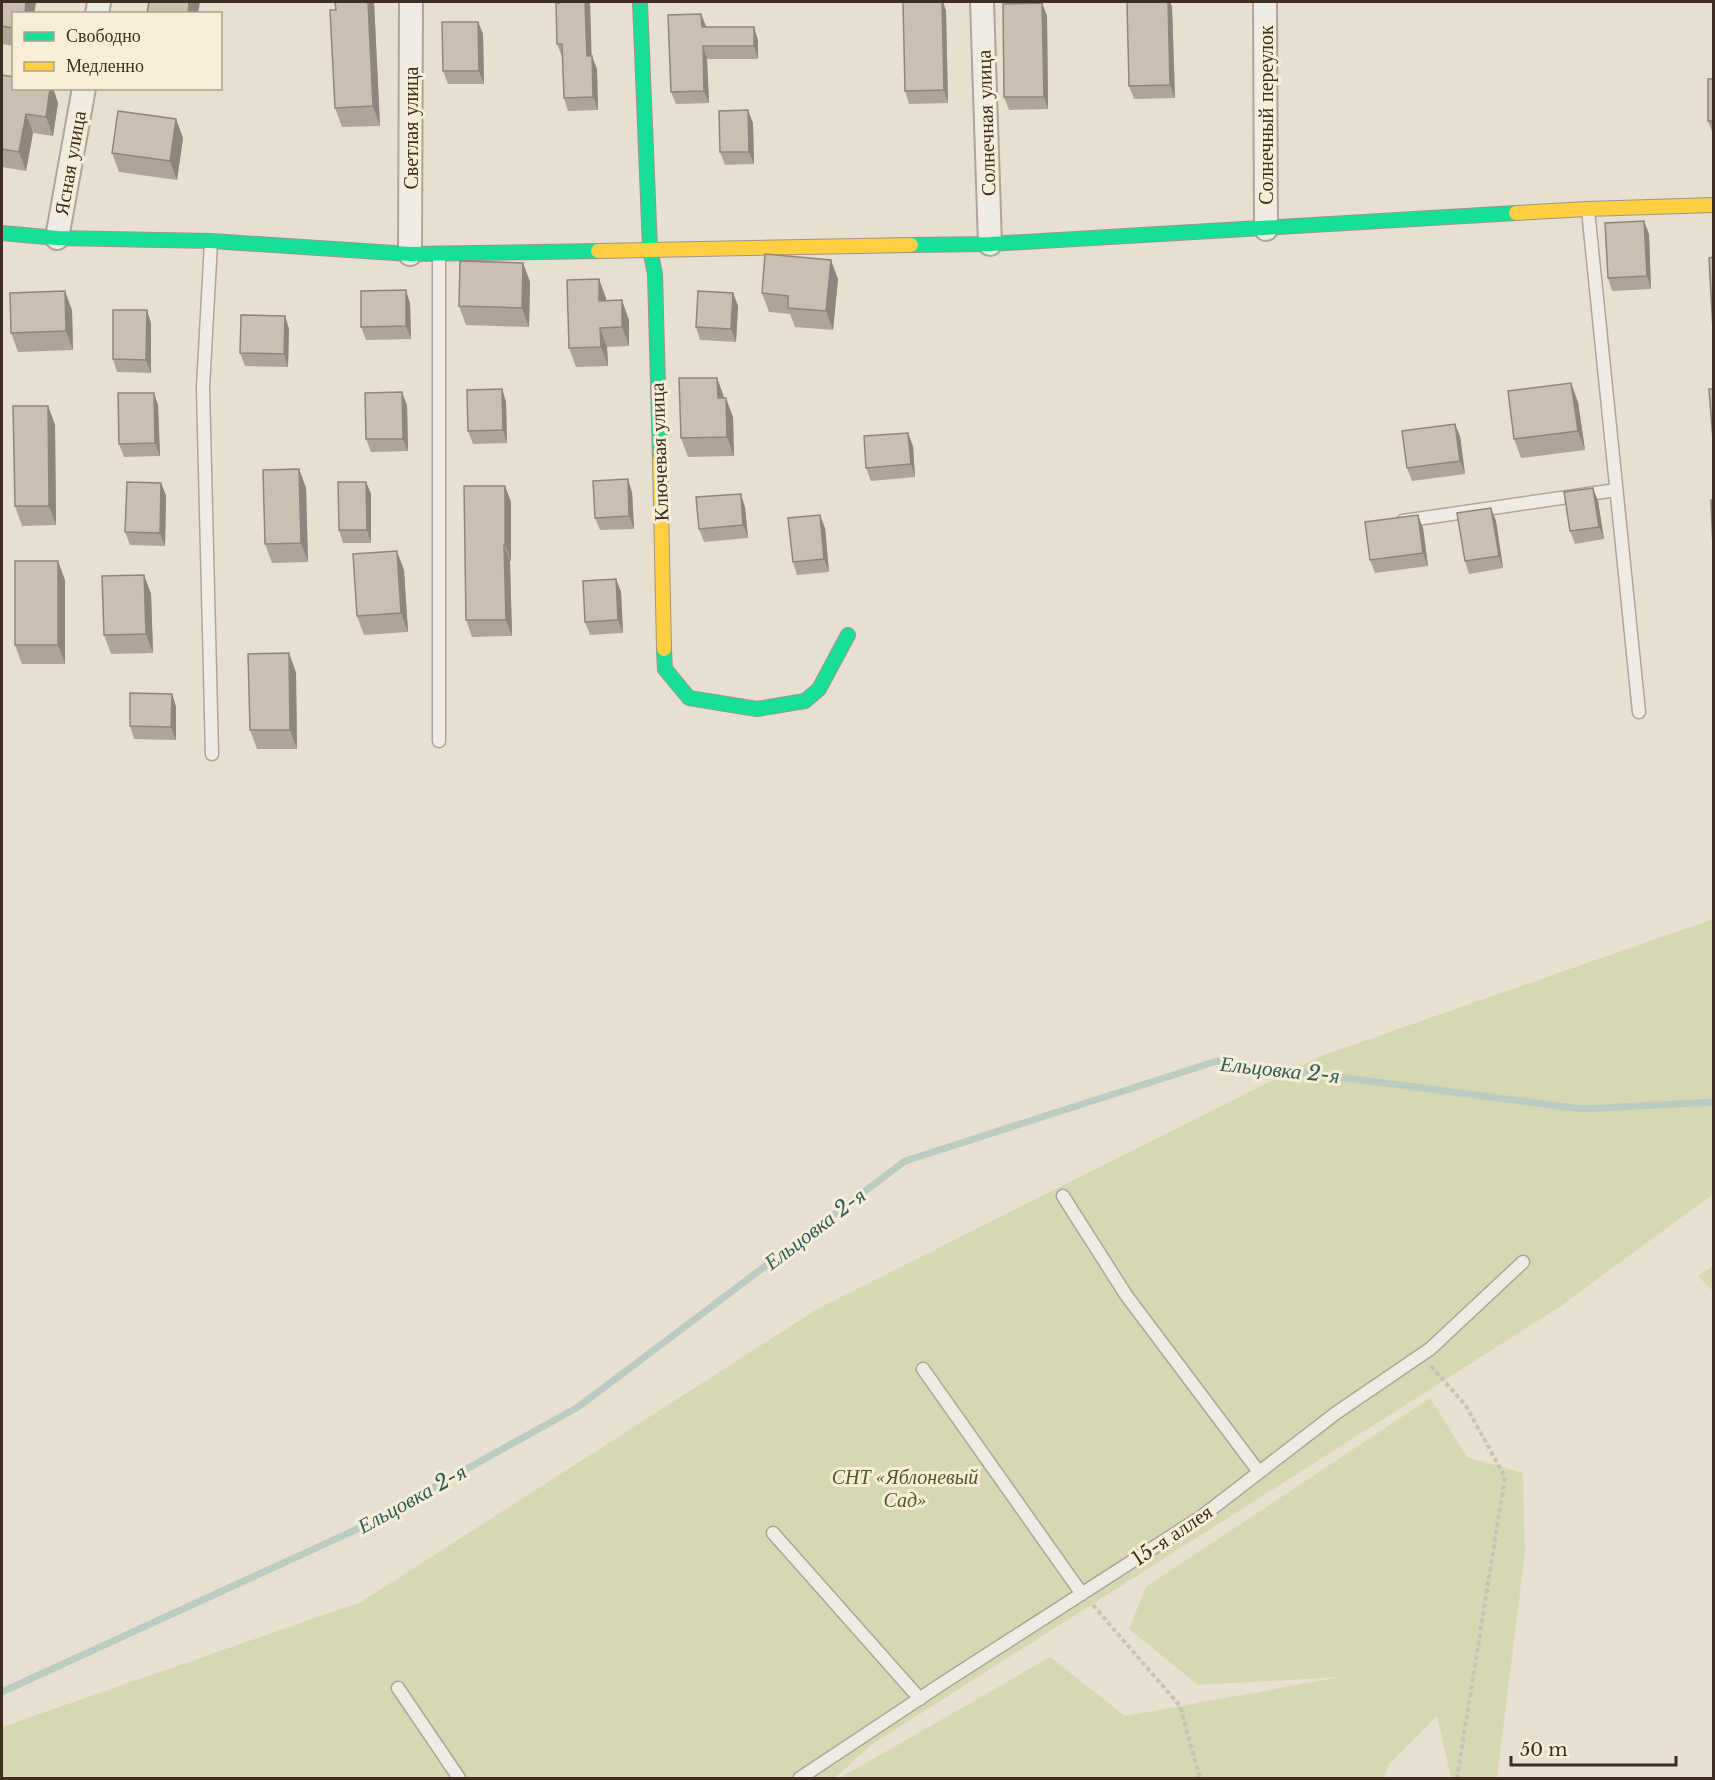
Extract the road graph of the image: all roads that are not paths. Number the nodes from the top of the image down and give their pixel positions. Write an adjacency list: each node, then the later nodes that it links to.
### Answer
1 (411, 2): 14 (street, Светлая улица)
2 (640, 2): 13 (street, Ключевая улица)
3 (982, 2): 12 (street, Солнечная улица)
4 (1265, 2): 8 (street, Солнечный переулок)
5 (84, 90): 10 (street, Ясная улица)
6 (1713, 205): 7 (street)
7 (1587, 209): 8 (street); 16 (lane)
8 (1266, 230): 12 (street)
9 (2, 233): 10 (street)
10 (57, 238): 11 (street)
11 (211, 241): 14 (street); 21 (lane)
12 (990, 244): 13 (street)
13 (650, 249): 15 (street); 18 (street, Ключевая улица)
14 (410, 254): 15 (street)
15 (439, 254): 20 (lane)
16 (1616, 490): 17 (lane); 19 (lane)
17 (1396, 522)
18 (848, 635)
19 (1639, 712)
20 (439, 741)
21 (212, 754)
22 (1063, 1196): 25 (lane)
23 (1522, 1262): 25 (lane, 15-я аллея)
24 (923, 1369): 27 (lane)
25 (1259, 1472): 27 (lane, 15-я аллея)
26 (773, 1533): 29 (lane)
27 (1082, 1594): 29 (lane, 15-я аллея)
28 (398, 1688): 30 (lane)
29 (920, 1699): 31 (lane, 15-я аллея)
30 (459, 1779)
31 (800, 1779)

